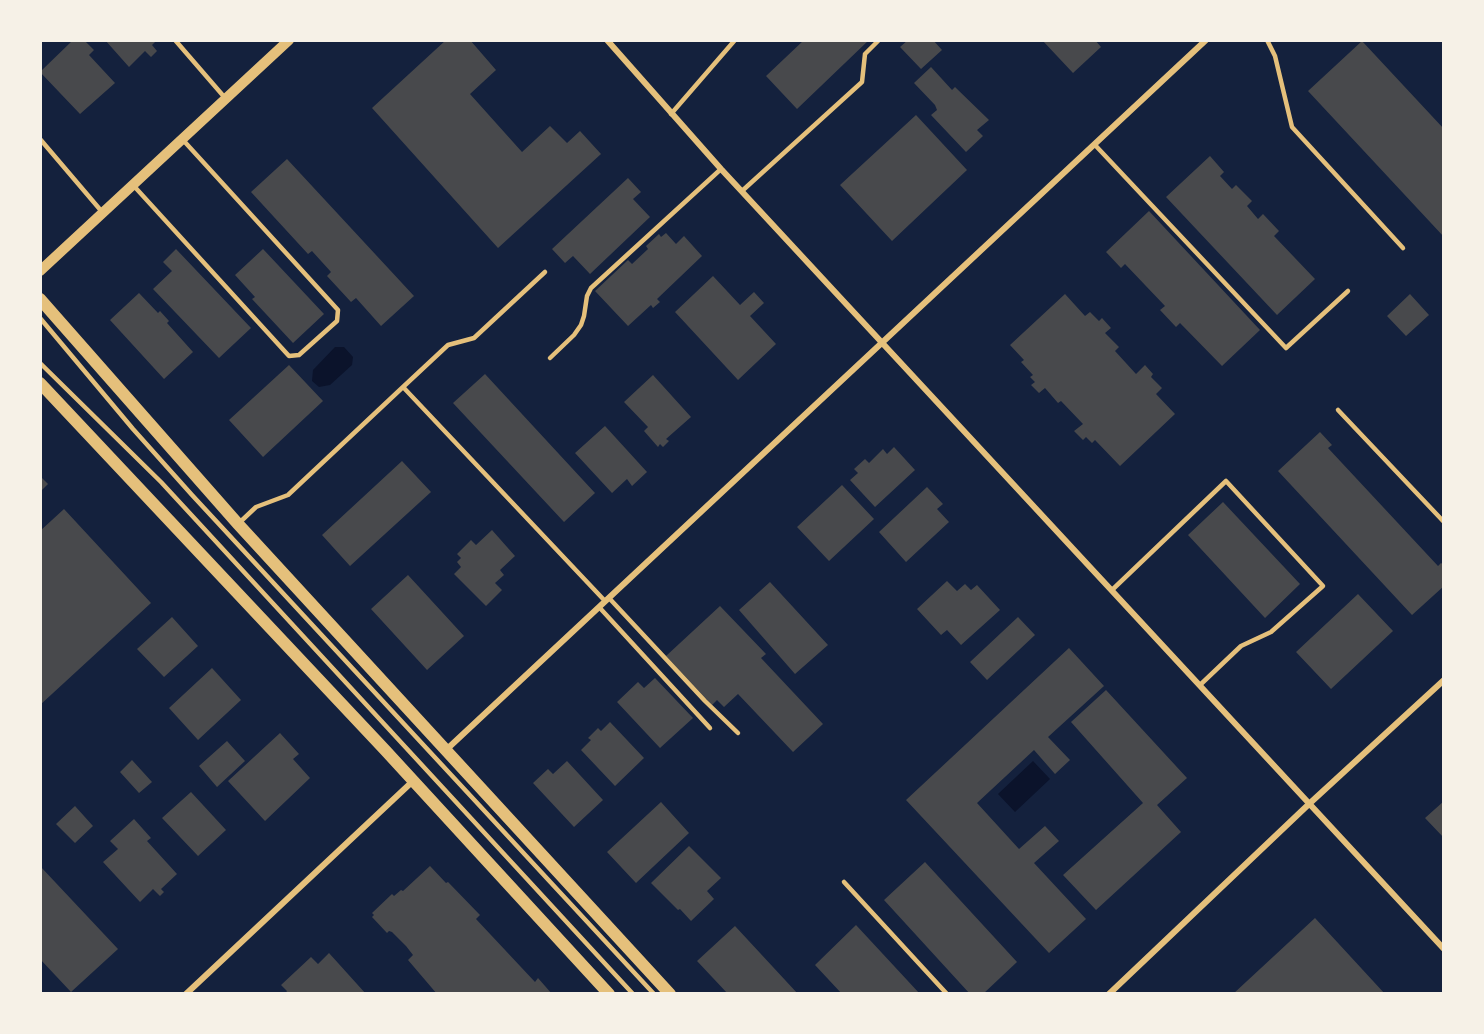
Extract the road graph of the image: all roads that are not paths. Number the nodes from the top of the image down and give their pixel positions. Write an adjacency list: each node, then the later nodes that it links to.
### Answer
1 (175, 40): 8 (lane)
2 (289, 40): 8 (street)
3 (607, 40): 9 (street)
4 (735, 40): 9 (lane)
5 (879, 40): 15 (lane)
6 (1206, 40): 12 (street)
7 (1267, 40): 17 (lane)
8 (226, 99): 10 (street)
9 (671, 114): 13 (street)
10 (182, 139): 14 (street); 14 (lane)
11 (40, 140): 16 (lane)
12 (1095, 145): 20 (lane); 23 (street)
13 (721, 169): 15 (street); 24 (lane)
14 (133, 185): 16 (street)
15 (742, 191): 23 (street)
16 (103, 213): 18 (street)
17 (1403, 248)
18 (40, 271)
19 (544, 272): 27 (lane)
20 (1348, 291)
21 (40, 299): 30 (main road)
22 (40, 318): 45 (lane)
23 (882, 342): 31 (street); 32 (street)
24 (550, 358)
25 (40, 363): 44 (lane)
26 (40, 383): 38 (main road)
27 (403, 387): 30 (lane); 32 (lane)
28 (1338, 410): 29 (lane)
29 (1443, 522)
30 (238, 524): 37 (main road)
31 (1112, 590): 34 (street); 34 (lane)
32 (604, 602): 35 (lane); 36 (lane); 37 (street)
33 (1443, 680): 39 (street)
34 (1200, 685): 39 (street)
35 (710, 728)
36 (738, 734)
37 (446, 750): 46 (main road)
38 (413, 781): 42 (street); 43 (main road)
39 (1309, 804): 41 (street); 48 (street)
40 (844, 882): 47 (lane)
41 (1443, 949)
42 (186, 993)
43 (609, 993)
44 (633, 993)
45 (654, 993)
46 (670, 993)
47 (947, 993)
48 (1109, 993)

